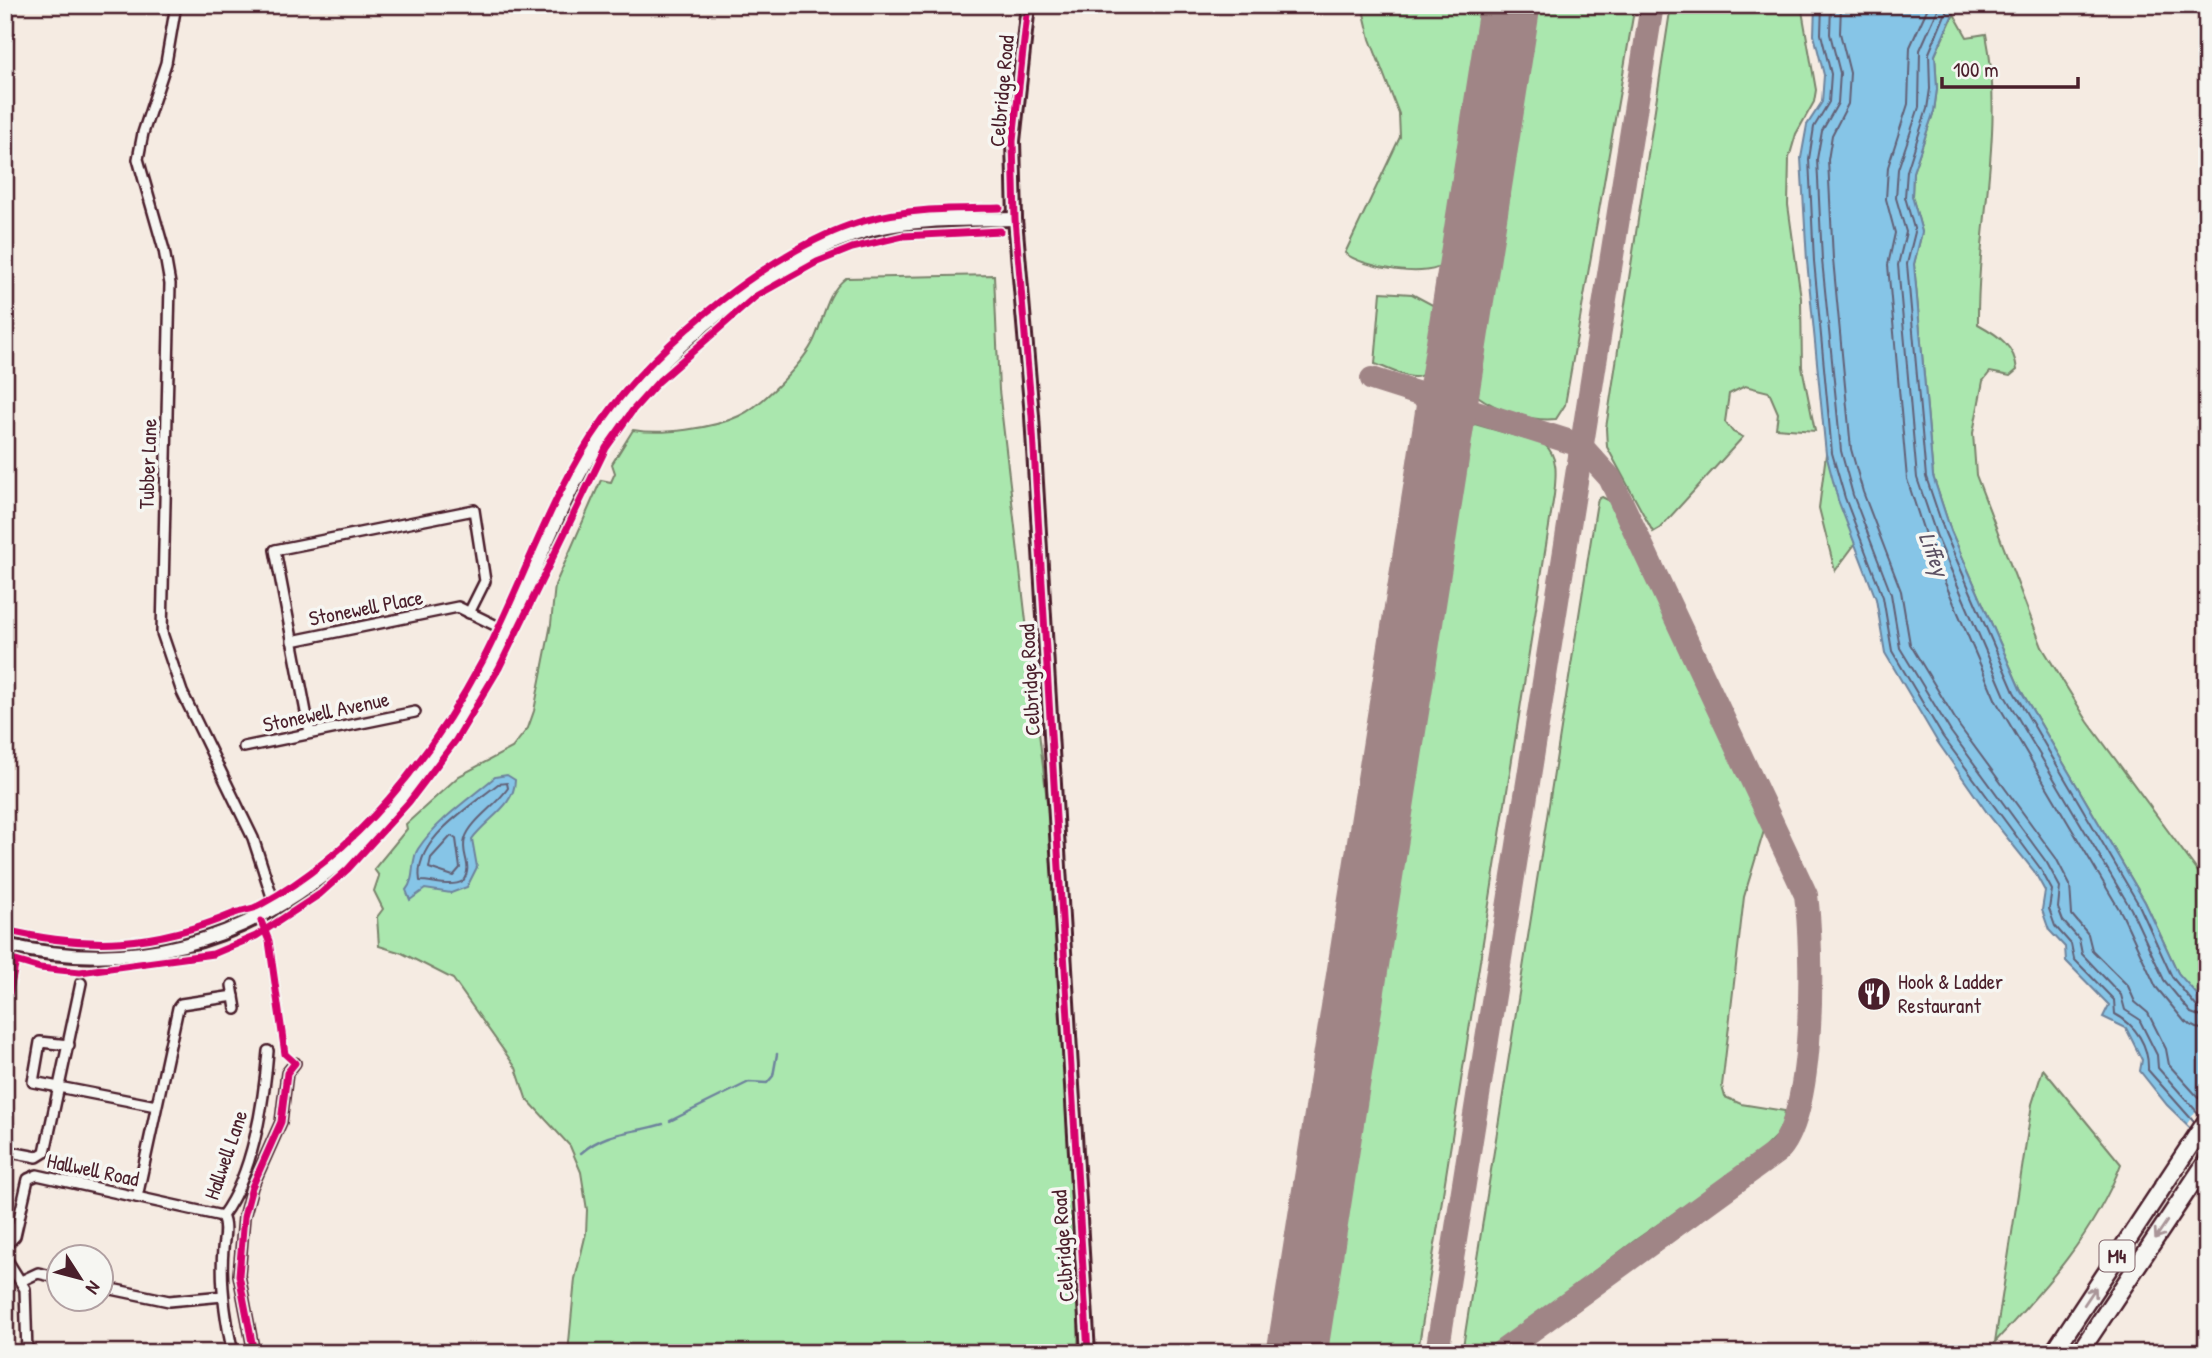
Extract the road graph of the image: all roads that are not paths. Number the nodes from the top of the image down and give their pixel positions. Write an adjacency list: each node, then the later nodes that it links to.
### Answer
1 (176, 5): 10 (street, Tubber Lane)
2 (1028, 5): 3 (street, Celbridge Road)
3 (1015, 219): 5 (street); 37 (street, Celbridge Road)
4 (469, 613): 5 (street); 6 (street, Stonewell Place); 6 (street)
5 (507, 631): 10 (street)
6 (292, 641): 8 (street)
7 (415, 712): 8 (street, Stonewell Avenue)
8 (310, 733): 9 (street, Stonewell Avenue)
9 (244, 747)
10 (276, 909): 13 (street)
11 (8, 922): 12 (street)
12 (5, 933)
13 (5, 945)
14 (81, 983): 18 (street)
15 (232, 985): 16 (street)
16 (234, 996): 17 (street); 22 (street)
17 (236, 1009)
18 (69, 1045): 21 (street); 21 (street)
19 (268, 1051): 27 (street, Hallwell Lane)
20 (295, 1063): 36 (street)
21 (59, 1086): 22 (street); 24 (street)
22 (156, 1106): 26 (street)
23 (2207, 1120): 38 (highway, M4, one-way to 23)
24 (5, 1151)
25 (2203, 1167): 39 (highway, M4, one-way to 39)
26 (137, 1197): 27 (street, Hallwell Road); 28 (street, Hallwell Road)
27 (222, 1216): 33 (street, Hallwell Lane)
28 (5, 1247)
29 (5, 1257): 31 (street)
30 (46, 1275): 31 (street)
31 (21, 1281): 34 (street)
32 (116, 1290): 33 (street)
33 (223, 1296): 35 (street, Hallwell Lane)
34 (27, 1353)
35 (233, 1353)
36 (254, 1353)
37 (1088, 1353)
38 (2053, 1353)
39 (2079, 1353)

